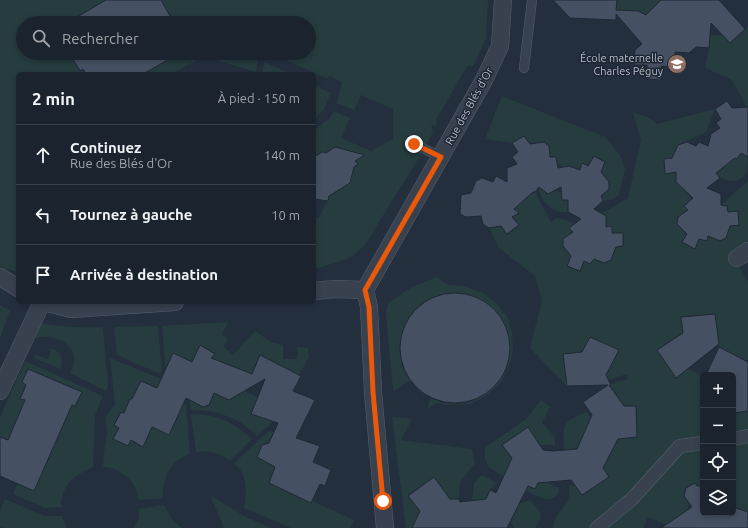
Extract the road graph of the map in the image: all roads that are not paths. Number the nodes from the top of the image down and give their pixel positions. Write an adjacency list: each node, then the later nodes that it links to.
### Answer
1 (503, 0): 5 (street, Rue des Blés d'Or)
2 (532, 0): 3 (lane)
3 (524, 68)
4 (414, 144): 5 (lane)
5 (441, 157): 8 (street, Rue des Blés d'Or)
6 (0, 278): 7 (street)
7 (16, 287)
8 (365, 290): 9 (street); 17 (street)
9 (316, 291)
10 (42, 304): 13 (street)
11 (51, 304): 12 (street)
12 (145, 304)
13 (0, 391)
14 (748, 436): 15 (street)
15 (736, 438)
16 (700, 443): 18 (street)
17 (385, 528)
18 (597, 528)

